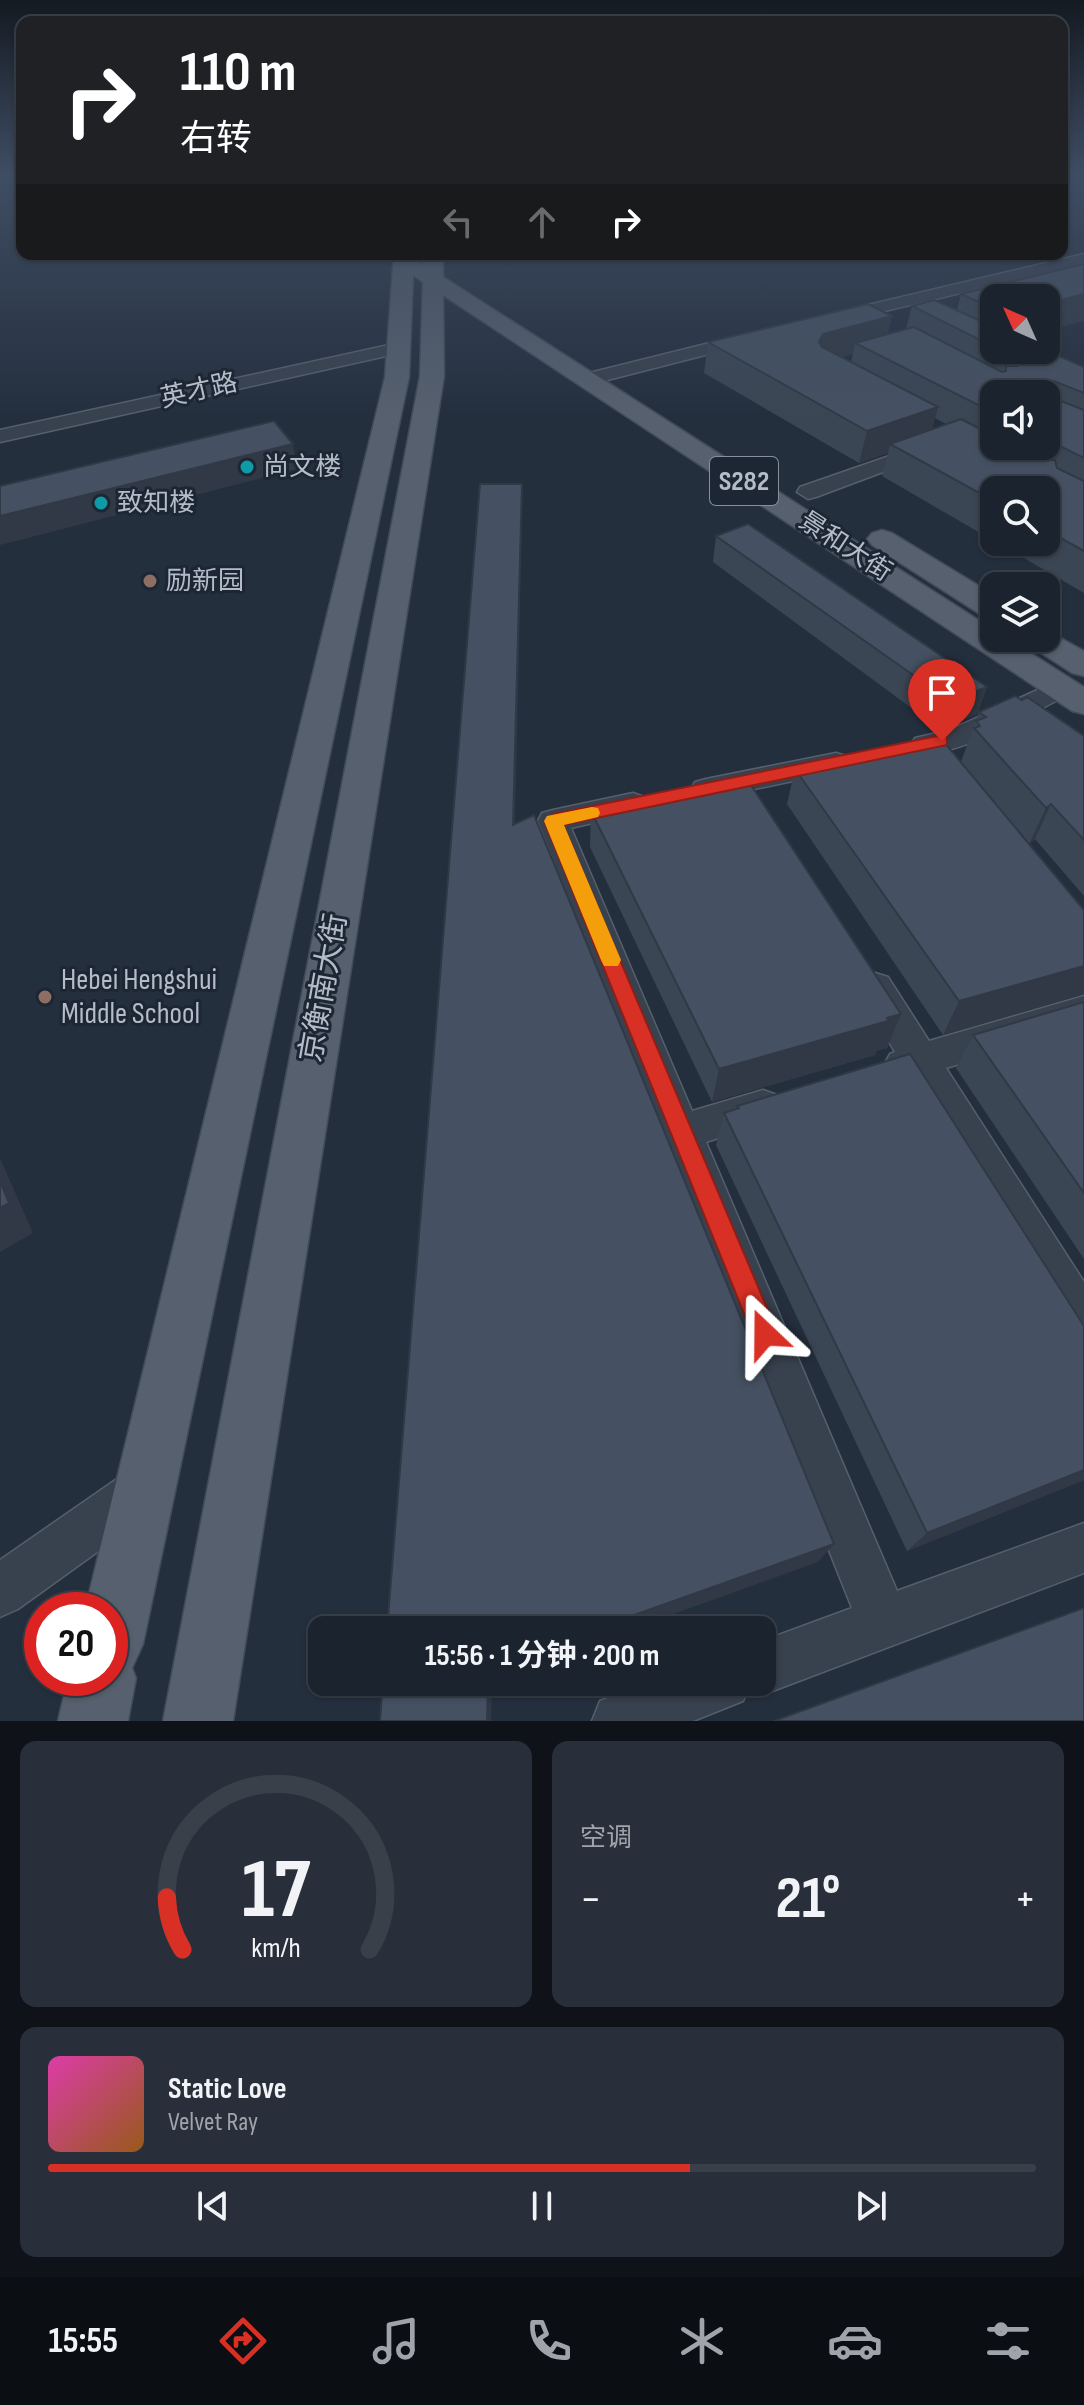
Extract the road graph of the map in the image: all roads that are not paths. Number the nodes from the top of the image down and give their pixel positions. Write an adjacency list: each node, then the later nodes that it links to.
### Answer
1 (1084, 259): 3 (street)
2 (423, 260): 5 (main road, 京衡南大街); 6 (main road, 景和大街 / S282); 33 (main road, 京衡南大街)
3 (1084, 266)
4 (770, 339): 6 (street)
5 (398, 348): 7 (street, 英才路); 24 (main road, 京衡南大街)
6 (609, 379): 8 (main road, 景和大街 / S282); 16 (main road, 景和大街 / S282)
7 (0, 436)
8 (728, 442)
9 (939, 445): 11 (street)
10 (781, 475): 11 (main road, 景和大街 / S282)
11 (808, 492): 12 (main road, 景和大街 / S282)
12 (835, 509)
13 (861, 526): 14 (main road, 景和大街)
14 (980, 600)
15 (1051, 652): 16 (main road)
16 (1076, 685): 22 (street)
17 (854, 954): 19 (street)
18 (1084, 1011): 19 (street)
19 (920, 1060): 20 (street); 23 (street)
20 (875, 1073)
21 (801, 1096): 22 (street)
22 (682, 1132): 28 (street)
23 (1084, 1322)
24 (145, 1489): 26 (street); 27 (main road, 京衡南大街)
25 (1084, 1548): 28 (street)
26 (0, 1591)
27 (122, 1592)
28 (884, 1622): 29 (street)
29 (776, 1663)
30 (98, 1696): 32 (main road)
31 (687, 1696): 34 (street)
32 (93, 1721)
33 (198, 1721)
34 (620, 1721)

